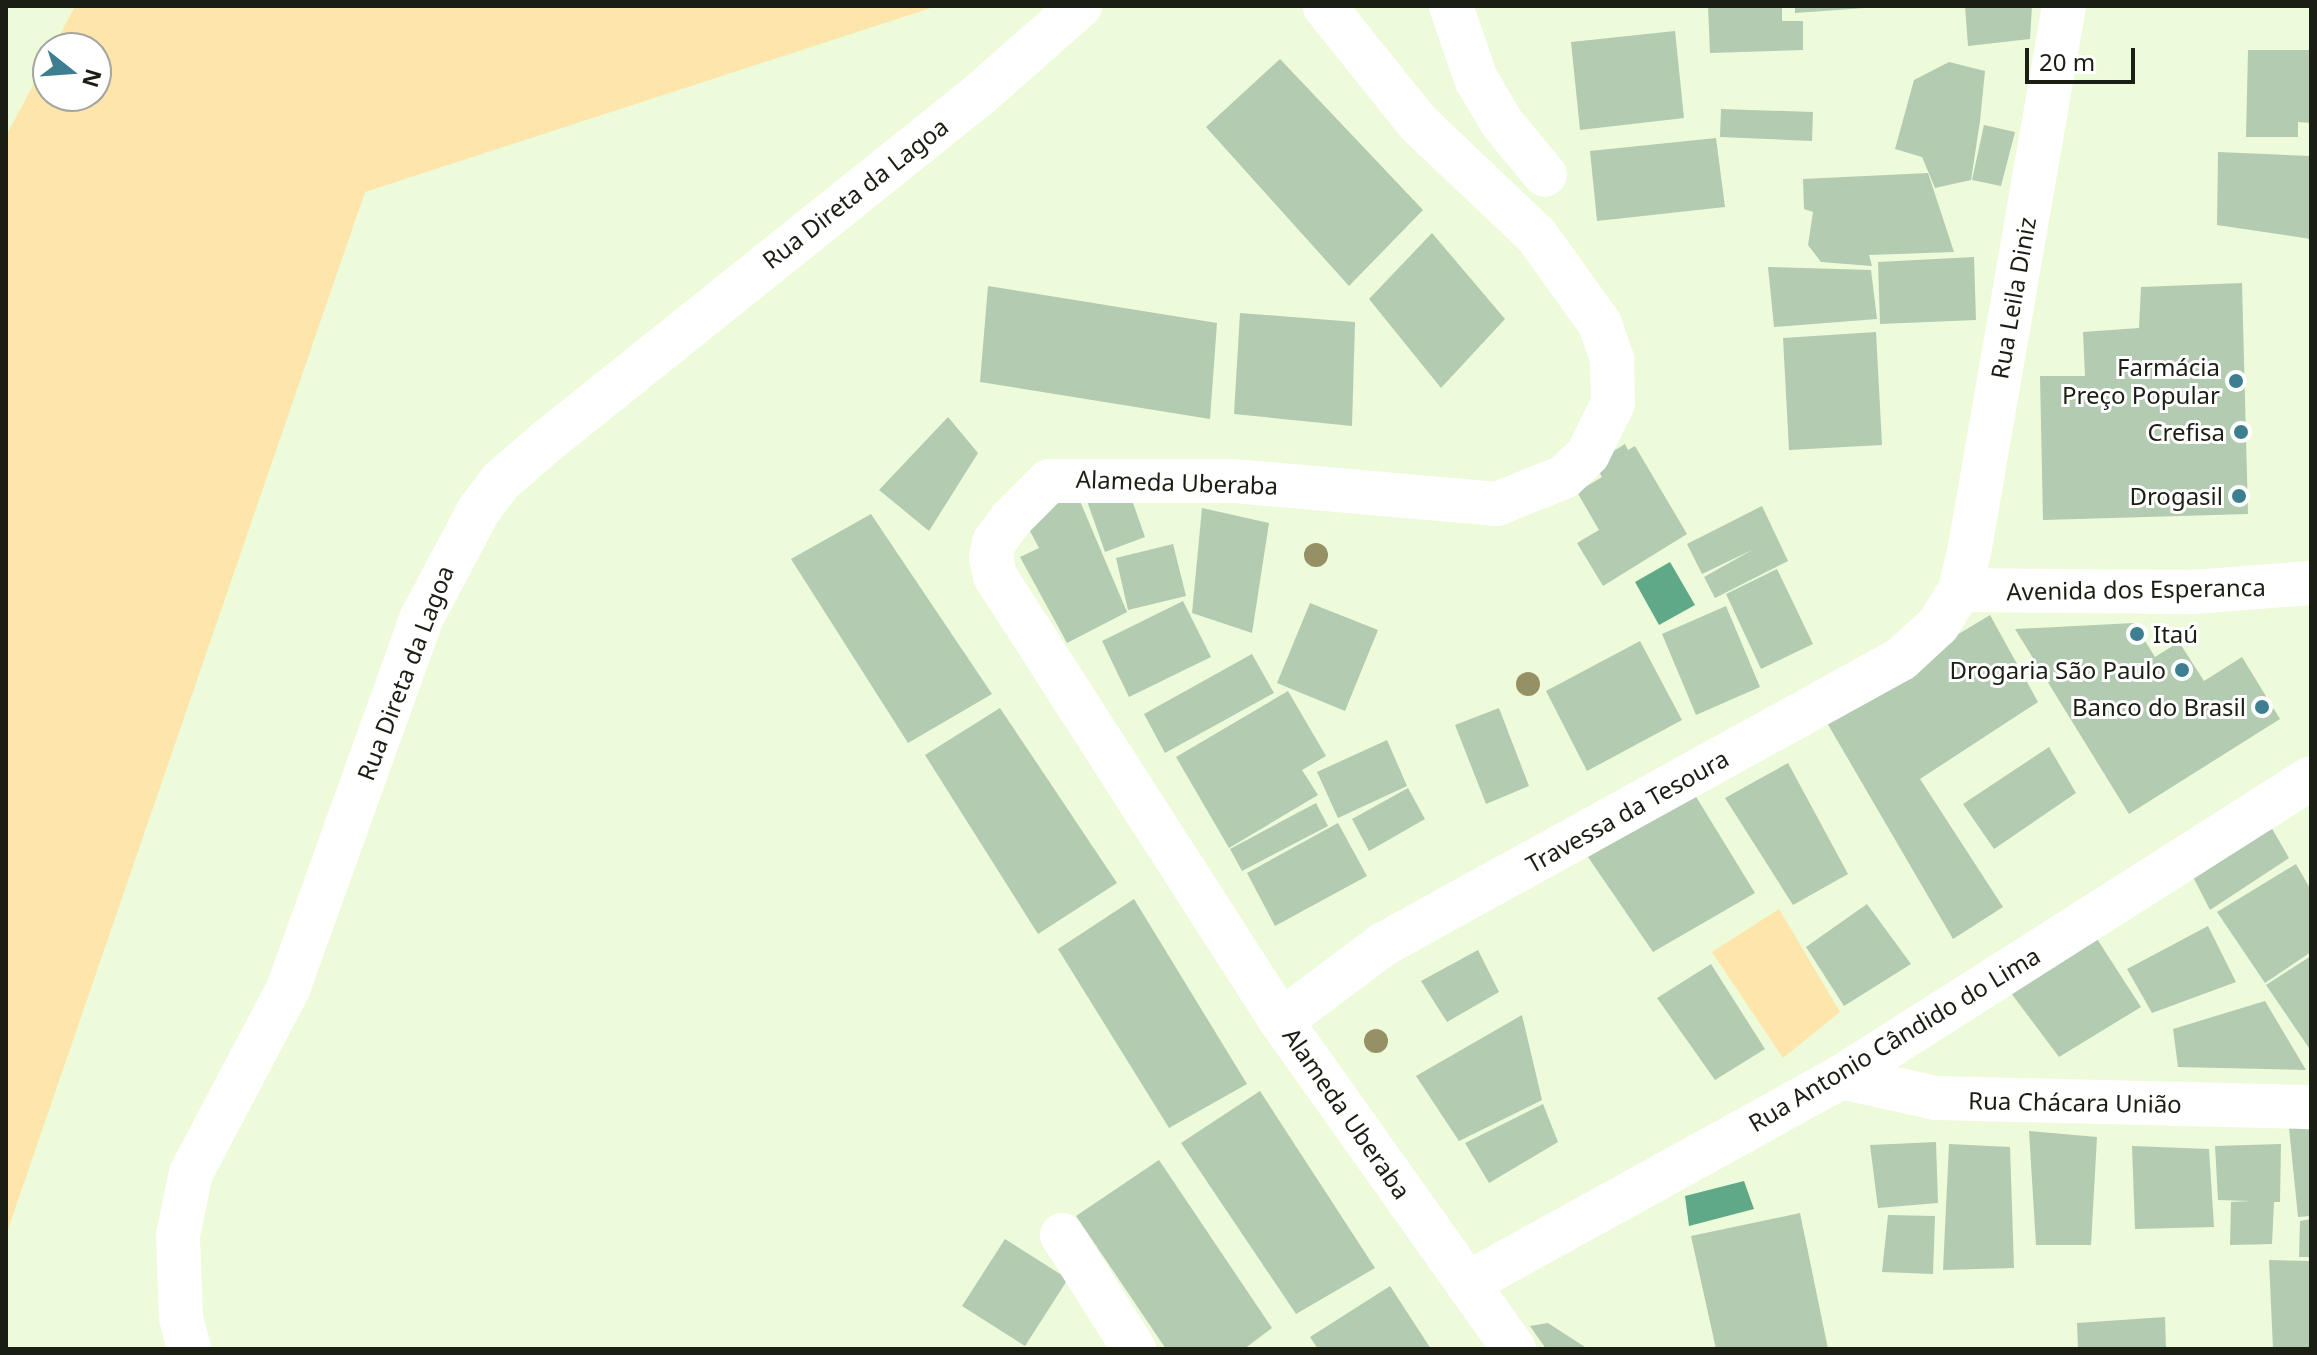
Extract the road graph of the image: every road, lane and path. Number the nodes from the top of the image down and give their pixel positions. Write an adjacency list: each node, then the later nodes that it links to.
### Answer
1 (1080, 6): 15 (street, Rua Direta da Lagoa)
2 (1451, 6): 5 (street)
3 (2064, 6): 7 (street, Rua Leila Diniz)
4 (1325, 7): 9 (street, Alameda Uberaba)
5 (1545, 175)
6 (2311, 583): 7 (street, Avenida dos Esperanca)
7 (1960, 590): 9 (street, Travessa da Tesoura)
8 (2311, 778): 10 (street, Rua Antonio Cândido do Lima)
9 (1281, 1021): 13 (street, Alameda Uberaba)
10 (1841, 1077): 11 (street, Rua Chácara União); 13 (street, Rua Antonio Cândido do Lima)
11 (2311, 1107)
12 (1062, 1235): 14 (street)
13 (1468, 1283): 16 (street, Alameda Uberaba)
14 (1119, 1344)
15 (189, 1349)
16 (1514, 1349)

